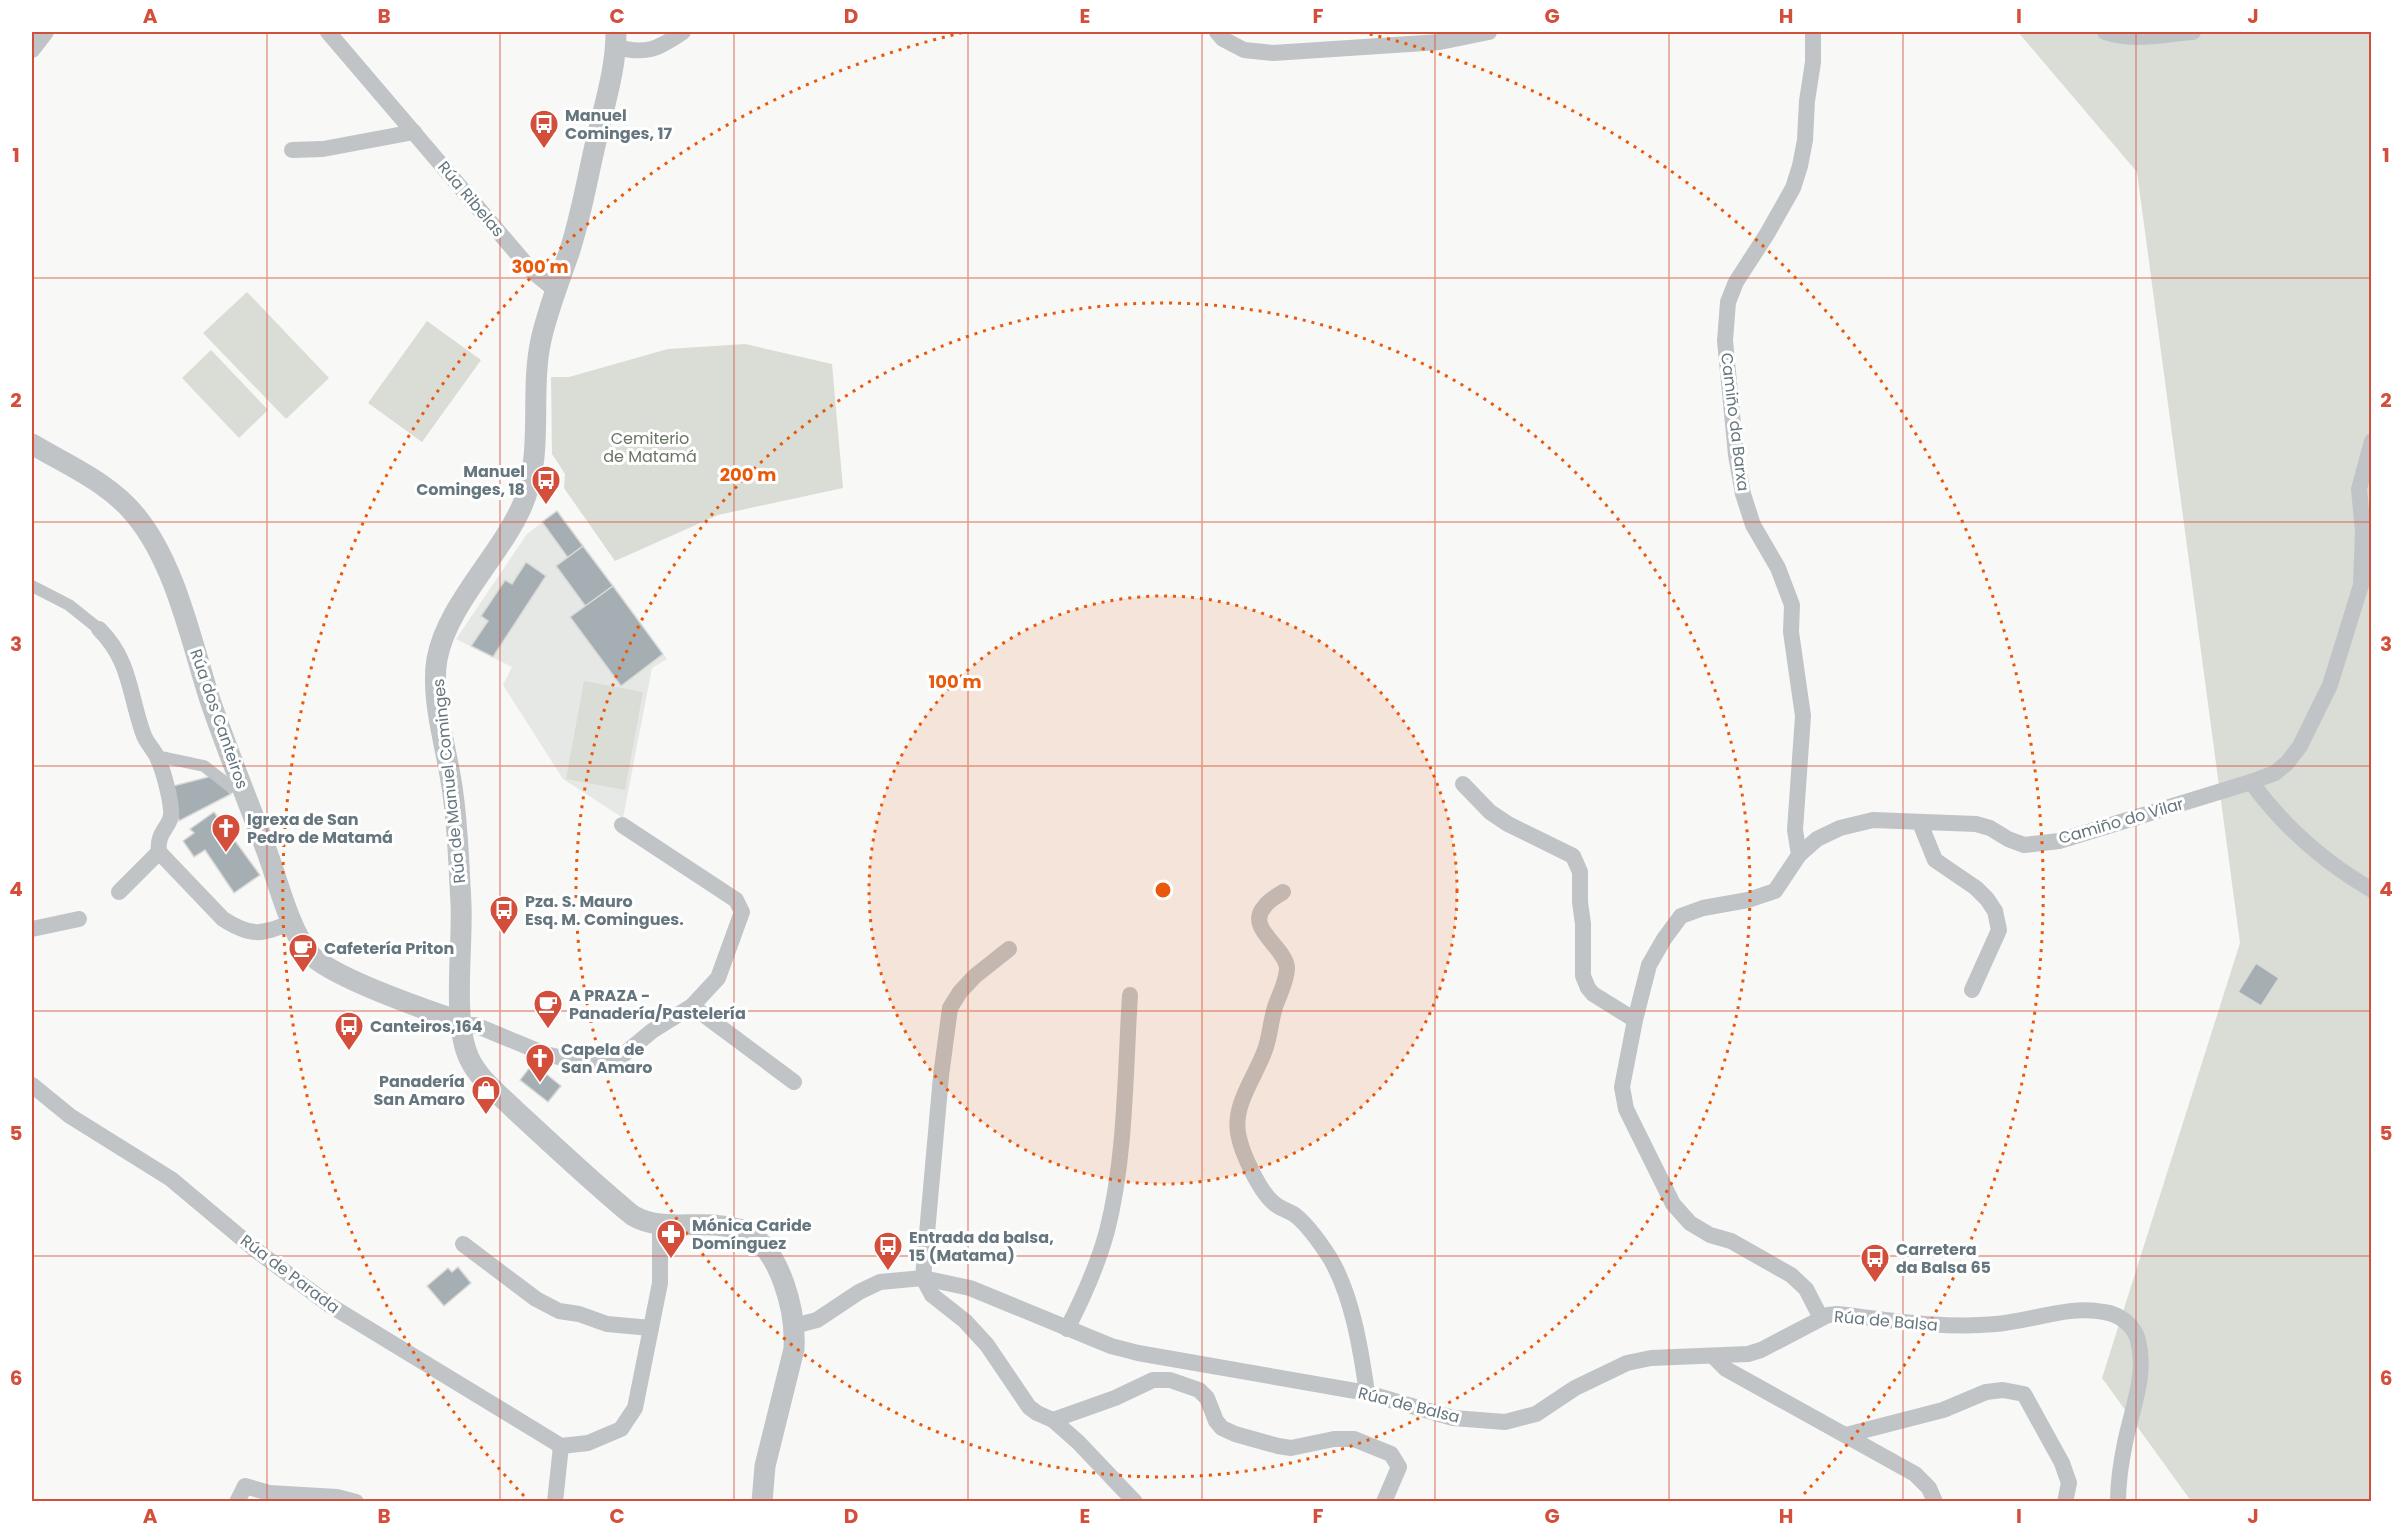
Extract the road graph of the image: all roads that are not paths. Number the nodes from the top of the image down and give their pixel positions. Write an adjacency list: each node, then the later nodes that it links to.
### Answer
1 (46, 32): 10 (street)
2 (328, 32): 11 (street, Rúa Ribelas)
3 (683, 32): 9 (street)
4 (1217, 32): 5 (street)
5 (1490, 32)
6 (1813, 32): 27 (street, Camiño da Barxa)
7 (2105, 32): 8 (street)
8 (2193, 32)
9 (616, 39): 13 (street, Rúa de Manuel Cominges)
10 (32, 50)
11 (414, 132): 12 (street); 13 (street, Rúa Ribelas)
12 (292, 150)
13 (554, 290): 39 (street, Rúa de Manuel Cominges)
14 (2372, 441): 16 (street, Camiño do Vilar)
15 (32, 444): 22 (street, Rúa dos Canteiros)
16 (2367, 504): 17 (street, Camiño do Vilar)
17 (2367, 532): 21 (street, Camiño do Vilar)
18 (32, 586): 19 (street)
19 (99, 629): 20 (street)
20 (157, 756): 22 (street); 26 (street)
21 (2251, 782): 24 (street, Camiño do Vilar); 28 (street)
22 (241, 784): 32 (street, Rúa dos Canteiros)
23 (1463, 784): 38 (street)
24 (1920, 822): 27 (street, Camiño do Vilar); 35 (street)
25 (622, 825): 37 (street)
26 (159, 852): 29 (street); 32 (street)
27 (1799, 855): 38 (street, Camiño do Vilar)
28 (2372, 890)
29 (119, 892)
30 (1283, 892): 51 (street)
31 (79, 919): 33 (street)
32 (293, 922): 39 (street, Rúa dos Canteiros)
33 (32, 929)
34 (1009, 949): 44 (street)
35 (1972, 990)
36 (1130, 995): 48 (street)
37 (692, 1006): 39 (street); 40 (street)
38 (1635, 1020): 45 (street, Camiño do Vilar)
39 (460, 1025): 42 (street, Rúa de Manuel Cominges)
40 (794, 1082)
41 (32, 1085): 55 (street, Rúa de Parada)
42 (660, 1225): 46 (street, Rúa de Manuel Cominges); 47 (street)
43 (463, 1244): 47 (street)
44 (923, 1278): 46 (street, Rúa de Balsa); 48 (street, Rúa de Balsa); 53 (street)
45 (1821, 1318): 49 (street, Rúa de Balsa); 64 (street, Rúa de Balsa)
46 (794, 1326): 59 (street, Rúa de Manuel Cominges)
47 (651, 1328): 55 (street)
48 (1067, 1329): 50 (street, Rúa de Balsa)
49 (1713, 1356): 51 (street, Rúa de Balsa); 54 (street)
50 (1186, 1362): 51 (street, Rúa de Balsa); 52 (street)
51 (1367, 1393)
52 (1207, 1398): 53 (street); 61 (street)
53 (1053, 1420): 60 (street)
54 (1846, 1435): 62 (street); 63 (street)
55 (561, 1446): 58 (street)
56 (237, 1502): 57 (street)
57 (356, 1502)
58 (555, 1502)
59 (762, 1502)
60 (1135, 1502)
61 (1384, 1502)
62 (1935, 1502)
63 (2065, 1502)
64 (2118, 1502)

